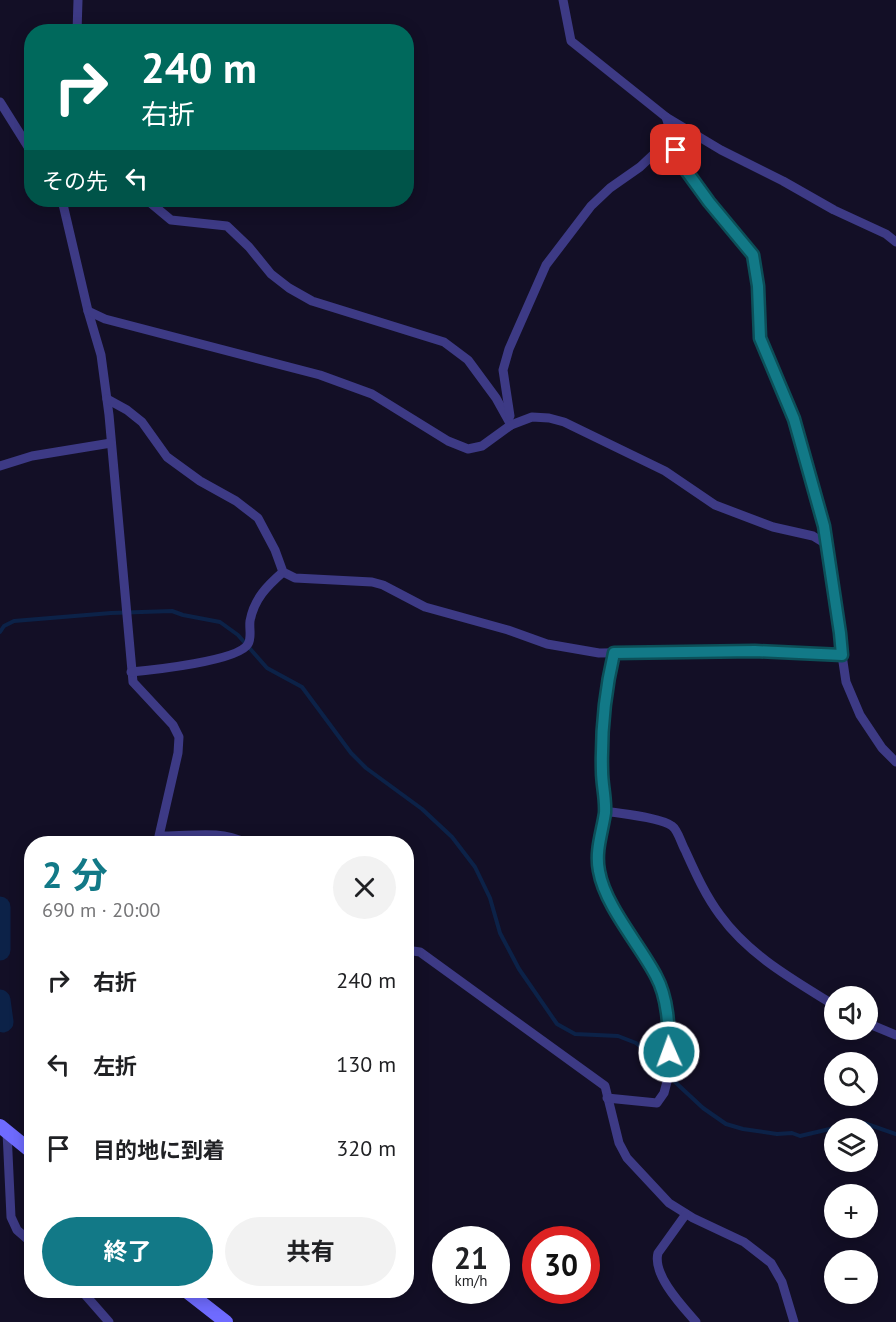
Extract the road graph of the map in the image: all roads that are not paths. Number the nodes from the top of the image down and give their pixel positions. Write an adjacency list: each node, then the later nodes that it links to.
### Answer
1 (78, 0): 3 (street)
2 (563, 0): 5 (street)
3 (77, 24)
4 (0, 102): 7 (street)
5 (666, 117): 6 (street); 10 (street)
6 (672, 137): 13 (street); 16 (street)
7 (24, 140)
8 (64, 207): 11 (street)
9 (155, 207): 13 (street)
10 (896, 242)
11 (88, 311): 12 (street); 13 (street)
12 (107, 399): 14 (street); 17 (street)
13 (511, 424): 16 (street)
14 (111, 443): 15 (street); 20 (street)
15 (0, 466)
16 (826, 544): 19 (street)
17 (283, 572): 18 (street); 20 (street)
18 (614, 653): 19 (street); 22 (street)
19 (842, 655): 21 (street)
20 (131, 672): 23 (street)
21 (896, 762)
22 (605, 811): 27 (street); 30 (street)
23 (159, 836)
24 (159, 836): 25 (street)
25 (227, 836)
26 (414, 951): 30 (street)
27 (824, 999)
28 (878, 1028): 29 (street)
29 (896, 1035)
30 (607, 1098): 33 (street)
31 (3, 1129): 32 (main road); 34 (street)
32 (24, 1146)
33 (687, 1214): 39 (street); 40 (street)
34 (24, 1236)
35 (88, 1298): 37 (street)
36 (195, 1298): 38 (main road)
37 (109, 1322)
38 (226, 1322)
39 (696, 1322)
40 (794, 1322)

